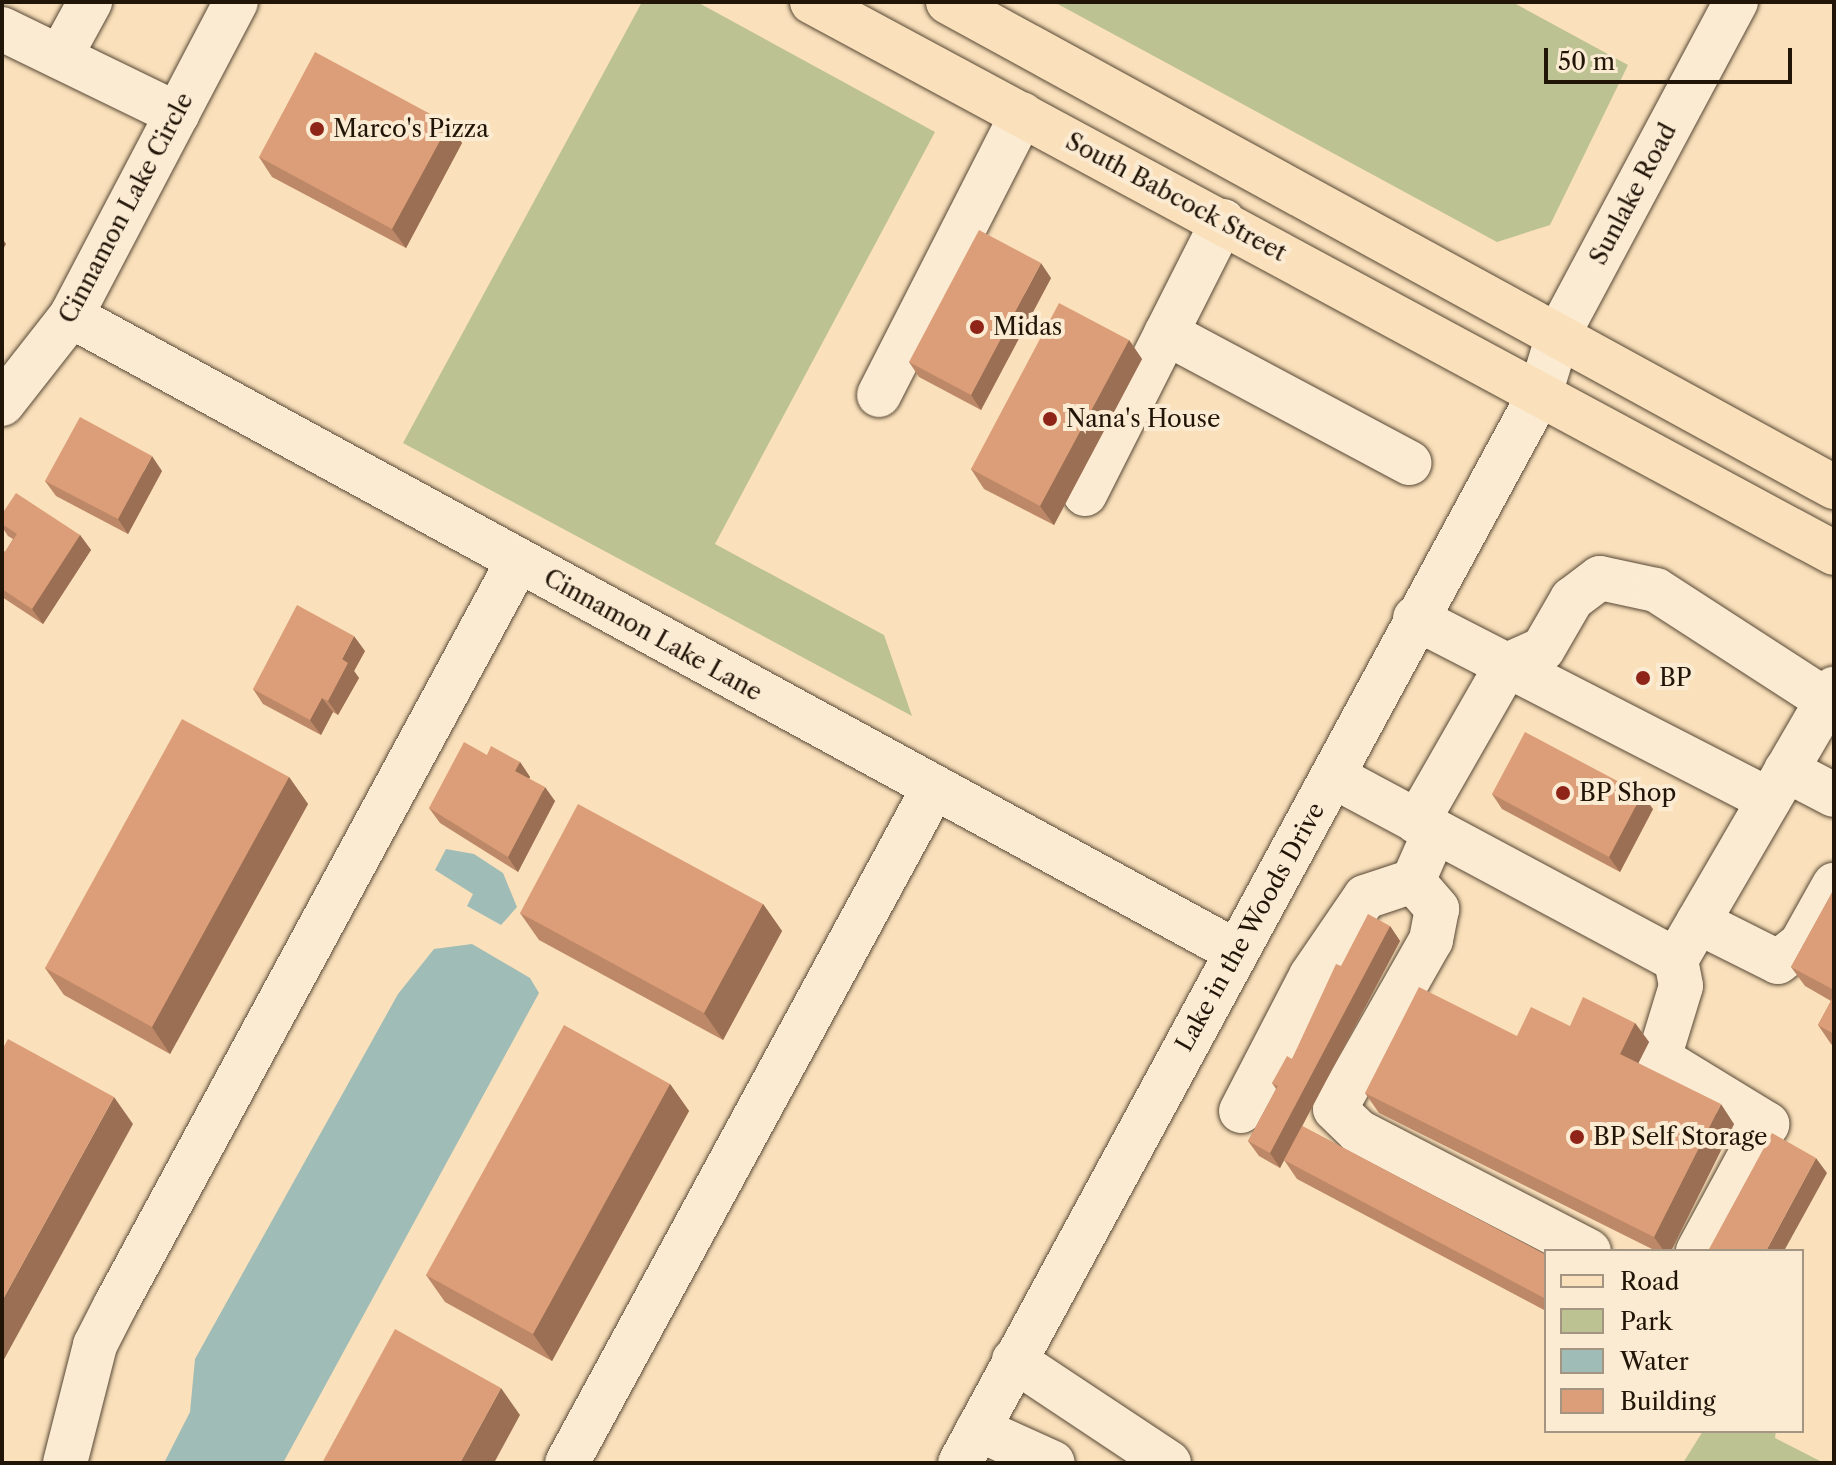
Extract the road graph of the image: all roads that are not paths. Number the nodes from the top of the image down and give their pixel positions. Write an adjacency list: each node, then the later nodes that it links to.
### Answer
1 (90, 2): 7 (street)
2 (236, 2): 8 (street, Cinnamon Lake Circle)
3 (812, 2): 9 (main road, South Babcock Street)
4 (948, 2): 13 (main road)
5 (1736, 2): 13 (street, Sunlake Road)
6 (2, 29): 7 (street)
7 (60, 57): 8 (street)
8 (177, 114): 11 (street, Cinnamon Lake Circle)
9 (1022, 114): 10 (main road, South Babcock Street); 15 (street)
10 (1223, 221): 12 (street); 14 (main road, South Babcock Street)
11 (71, 316): 16 (street, Cinnamon Lake Circle); 21 (street, Cinnamon Lake Lane)
12 (1166, 333): 17 (street); 19 (street)
13 (1558, 335): 14 (street, Sunlake Road); 18 (main road)
14 (1541, 391): 20 (main road, South Babcock Street); 22 (street, Lake in the Woods Drive)
15 (879, 395)
16 (2, 404)
17 (1409, 463)
18 (1834, 487)
19 (1085, 494)
20 (1834, 553)
21 (518, 561): 27 (street, Cinnamon Lake Lane); 40 (street)
22 (1415, 618): 23 (street); 25 (street, Lake in the Woods Drive)
23 (1507, 665): 24 (street); 26 (street); 29 (street)
24 (1832, 698): 26 (street)
25 (1333, 776): 29 (street); 33 (street, Lake in the Woods Drive)
26 (1778, 785): 28 (street); 32 (street)
27 (934, 787): 33 (street, Cinnamon Lake Lane); 41 (street)
28 (1834, 795)
29 (1426, 826): 30 (street); 34 (street)
30 (1413, 881): 35 (street); 36 (street)
31 (1834, 885): 32 (street)
32 (1698, 922): 34 (street)
33 (1237, 952): 38 (street, Lake in the Woods Drive)
34 (1676, 960): 37 (street)
35 (1241, 1111)
36 (1585, 1249)
37 (1699, 1249)
38 (1014, 1360): 39 (street, Lake in the Woods Drive); 43 (street)
39 (969, 1446): 42 (street)
40 (65, 1463)
41 (567, 1463)
42 (1053, 1463)
43 (1169, 1463)

